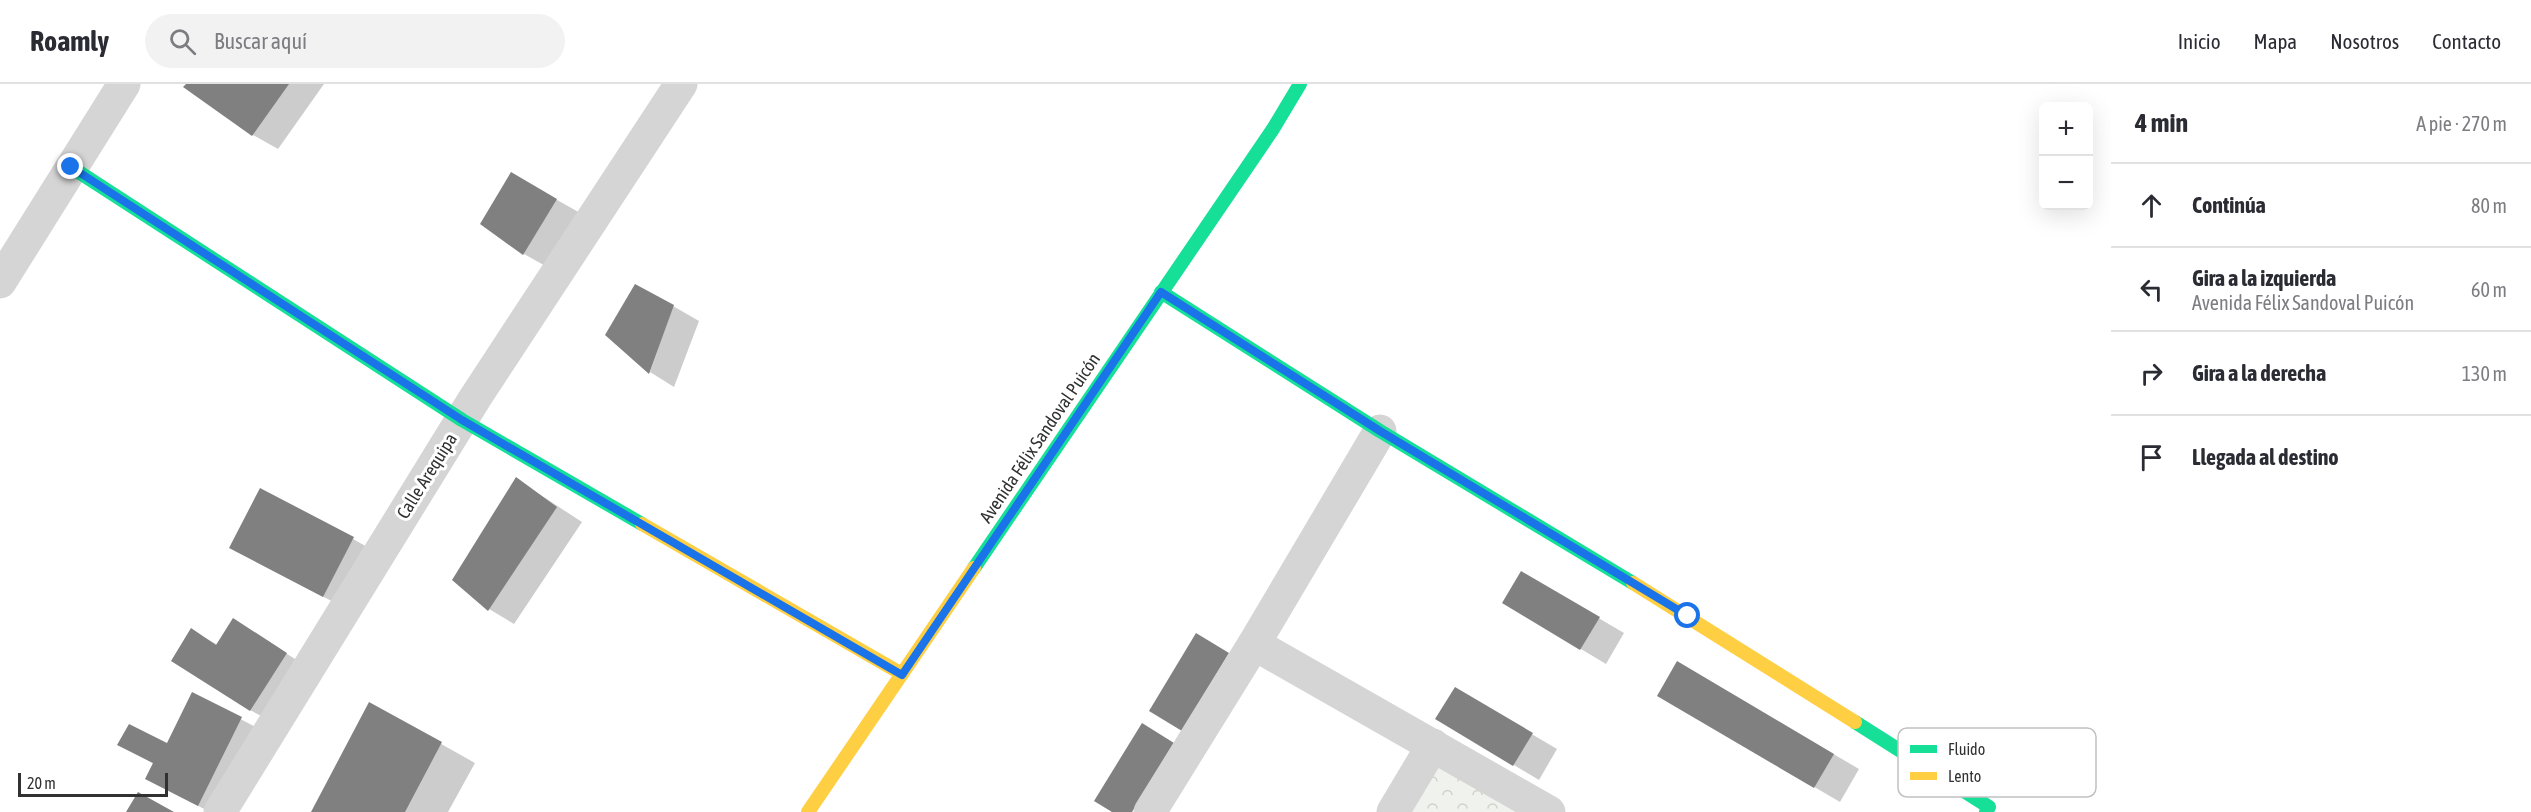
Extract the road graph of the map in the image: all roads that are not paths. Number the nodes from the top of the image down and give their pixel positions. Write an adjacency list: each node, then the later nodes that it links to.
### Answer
1 (124, 84): 4 (street)
2 (681, 84): 7 (street, Calle Arequipa)
3 (1300, 84): 6 (street, Avenida Félix Sandoval Puicón)
4 (71, 167): 5 (street); 7 (street)
5 (0, 282)
6 (1161, 292): 8 (street); 10 (street, Avenida Félix Sandoval Puicón)
7 (462, 420): 10 (street); 14 (street, Calle Arequipa)
8 (1380, 431): 9 (street); 12 (street)
9 (1254, 644): 11 (street); 16 (street)
10 (902, 675): 15 (street, Avenida Félix Sandoval Puicón)
11 (1433, 745): 17 (street); 18 (street)
12 (1898, 749)
13 (1973, 797): 19 (street)
14 (220, 812)
15 (808, 812)
16 (1150, 812)
17 (1393, 812)
18 (1550, 812)
19 (1986, 812)

